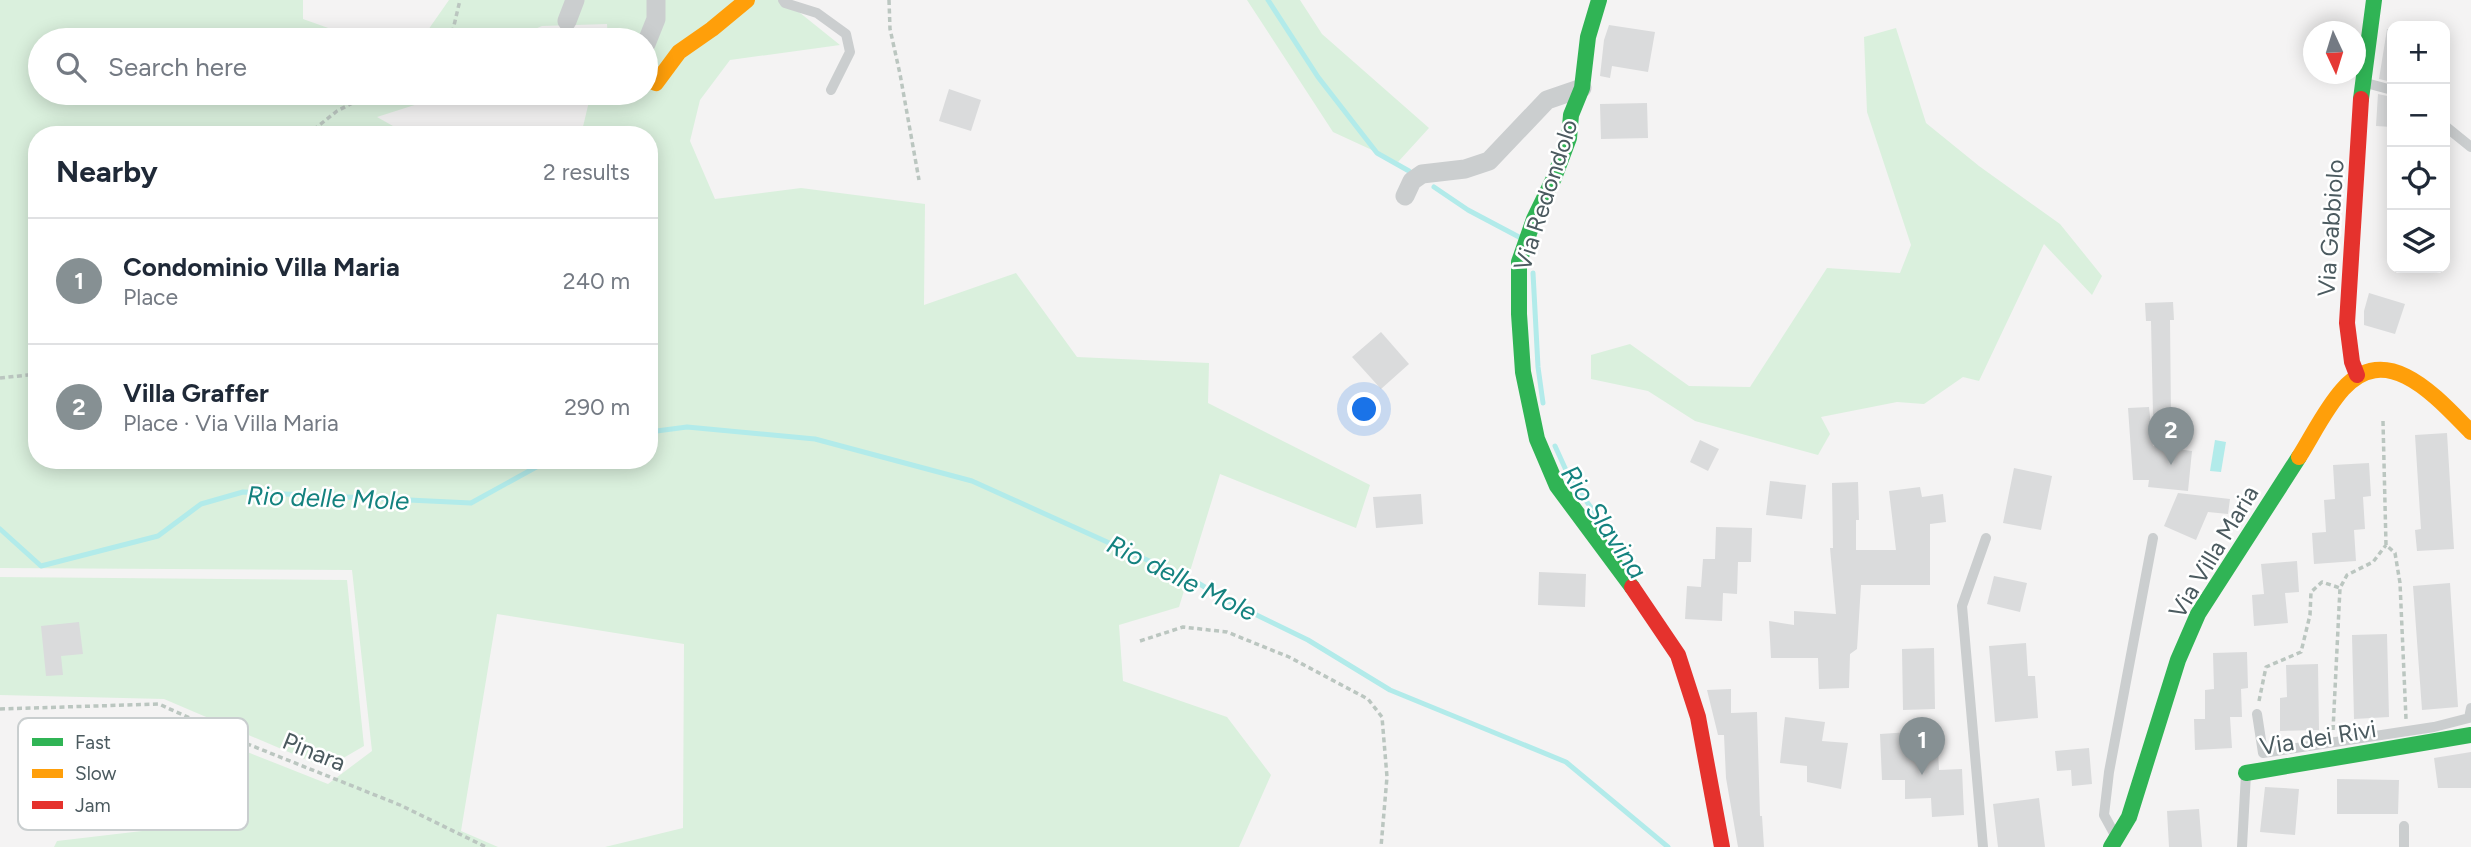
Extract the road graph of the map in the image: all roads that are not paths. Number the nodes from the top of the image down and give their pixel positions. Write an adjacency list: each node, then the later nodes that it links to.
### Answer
1 (575, 0): 7 (street)
2 (656, 0): 8 (street)
3 (747, 0): 10 (street)
4 (783, 0): 15 (lane)
5 (1600, 0): 13 (street, Via Redondolo)
6 (2374, 0): 9 (street, Via Gabbiolo)
7 (567, 21)
8 (652, 28)
9 (2366, 55)
10 (658, 80)
11 (2366, 83): 14 (lane)
12 (2362, 84): 19 (street, Via Gabbiolo)
13 (1581, 88): 18 (street); 29 (street, Via Redondolo)
14 (2387, 89)
15 (831, 90)
16 (2450, 130): 17 (lane)
17 (2471, 147)
18 (1405, 196)
19 (2357, 375): 20 (street); 28 (street, Via Villa Maria)
20 (2471, 432)
21 (1986, 538): 30 (lane)
22 (2153, 538): 28 (lane)
23 (2471, 708): 24 (lane)
24 (2257, 714)
25 (2471, 735): 26 (street, Via dei Rivi)
26 (2246, 773): 31 (lane, Via dei Rivi)
27 (2404, 825): 32 (lane)
28 (2114, 843)
29 (1722, 847)
30 (1983, 847)
31 (2242, 847)
32 (2404, 847)

